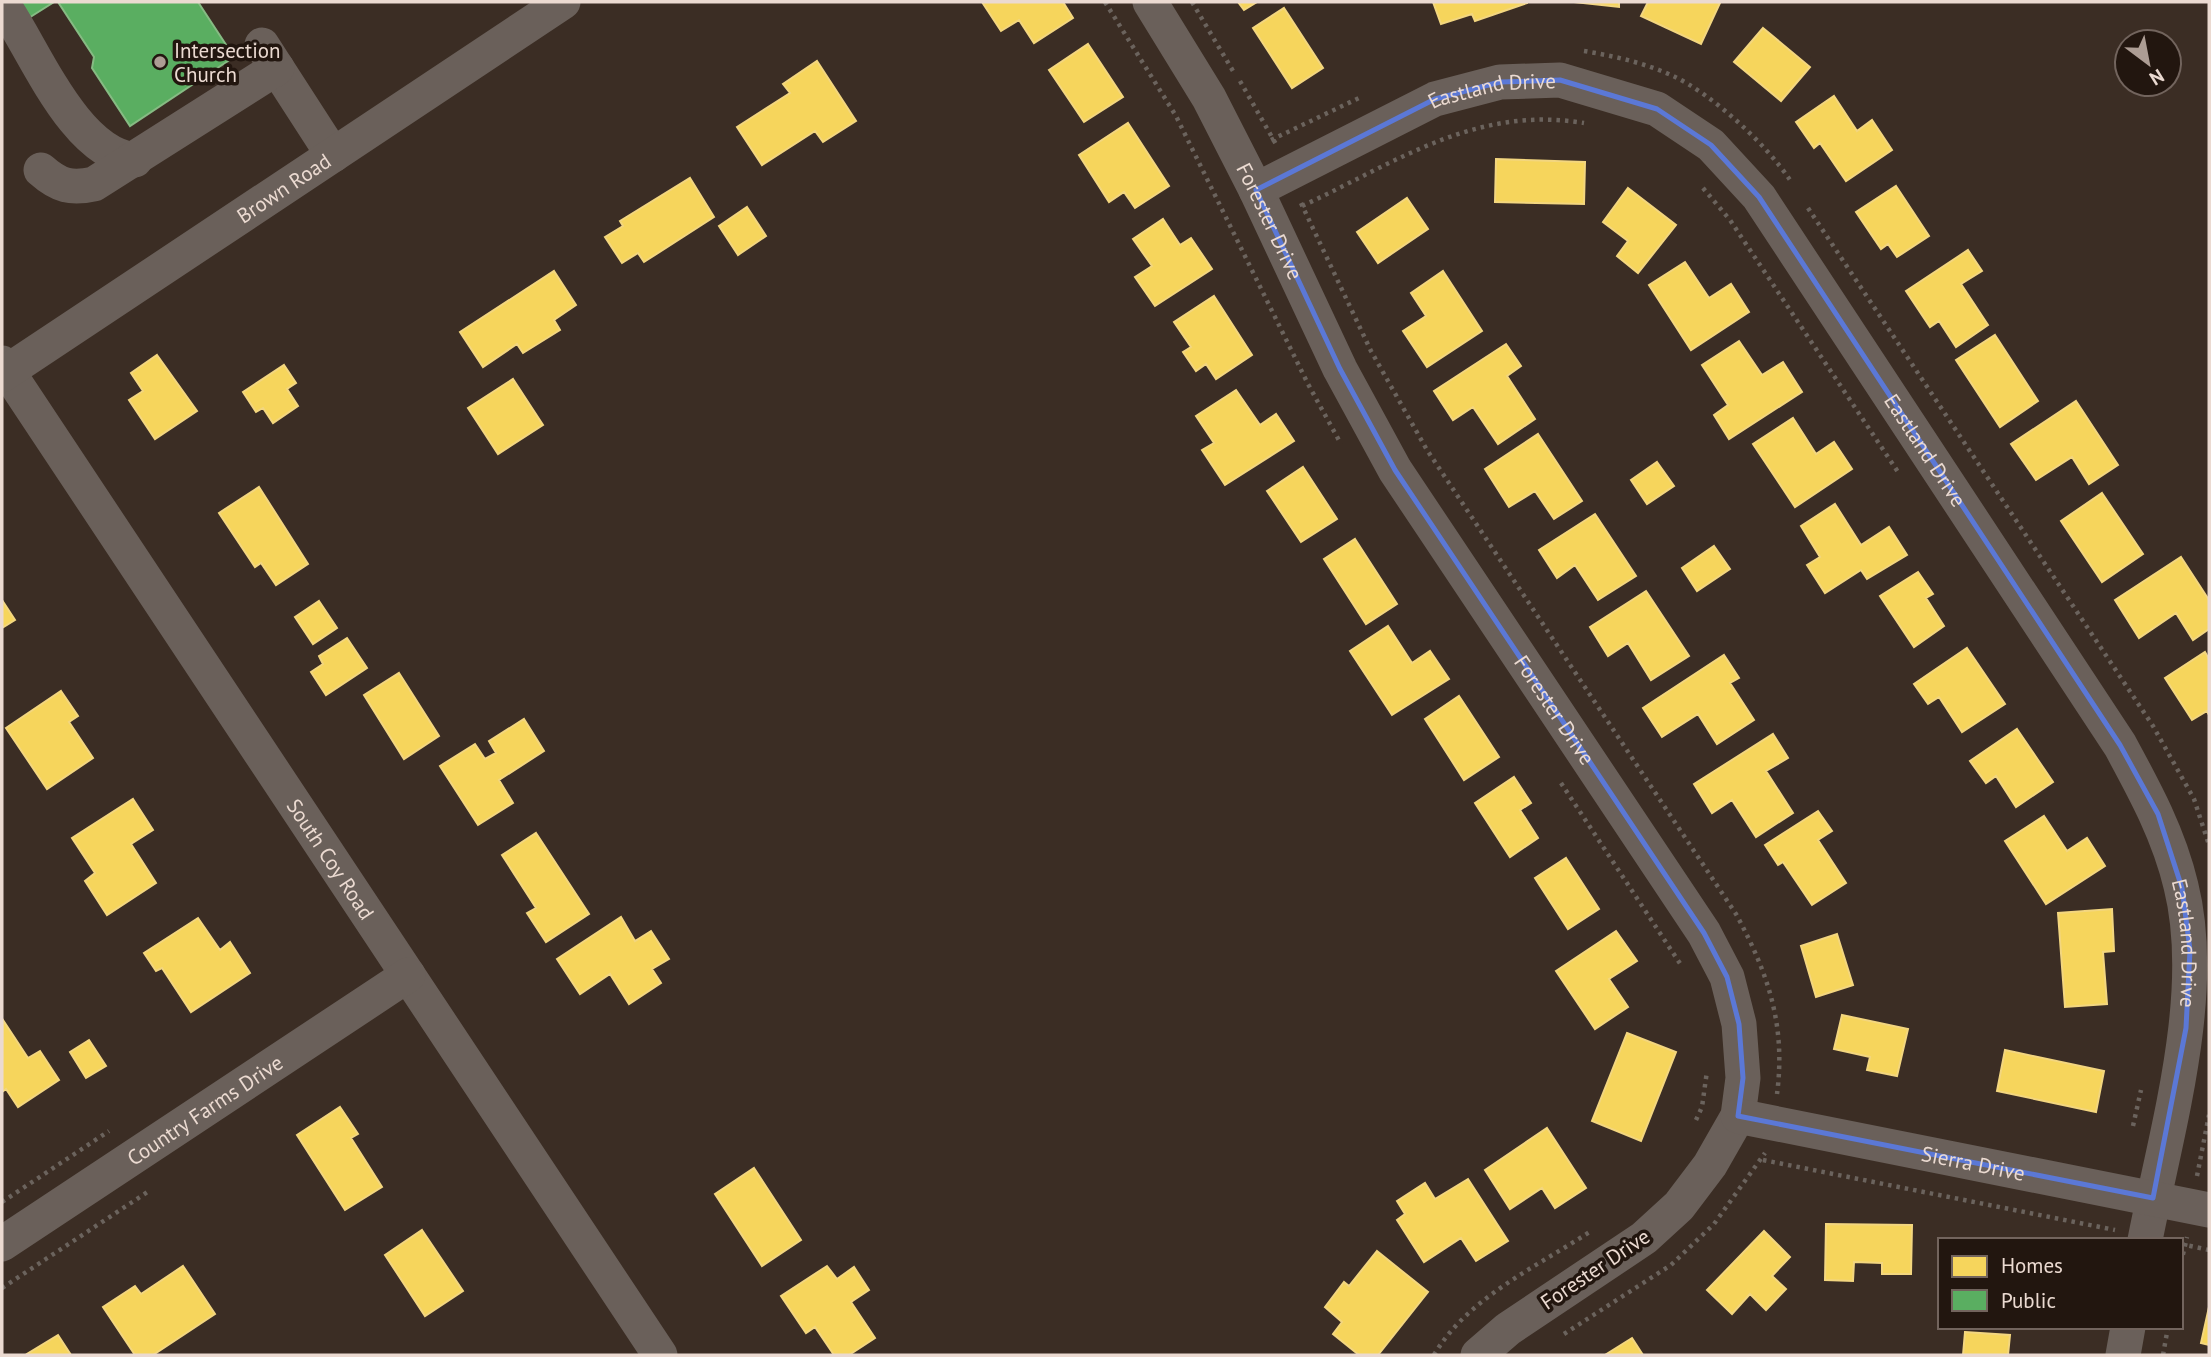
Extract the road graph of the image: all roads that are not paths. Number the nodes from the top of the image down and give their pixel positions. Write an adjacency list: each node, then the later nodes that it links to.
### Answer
1 (563, 2): 4 (street, Brown Road)
2 (1150, 2): 7 (street, Forester Drive)
3 (2, 3): 5 (street)
4 (333, 155): 5 (street); 8 (street, Brown Road)
5 (135, 160): 6 (street)
6 (41, 170)
7 (1256, 190): 10 (street, Forester Drive); 11 (street, Eastland Drive)
8 (4, 370): 9 (street, South Coy Road)
9 (408, 975): 14 (street, Country Farms Drive); 16 (street, South Coy Road)
10 (1738, 1116): 11 (street, Sierra Drive); 17 (street, Forester Drive)
11 (2137, 1195): 12 (street, Sierra Drive); 13 (street, Eastland Drive)
12 (2209, 1210)
13 (2134, 1236)
14 (2, 1244)
15 (2128, 1329): 18 (street)
16 (660, 1355)
17 (1478, 1355)
18 (2123, 1355)

